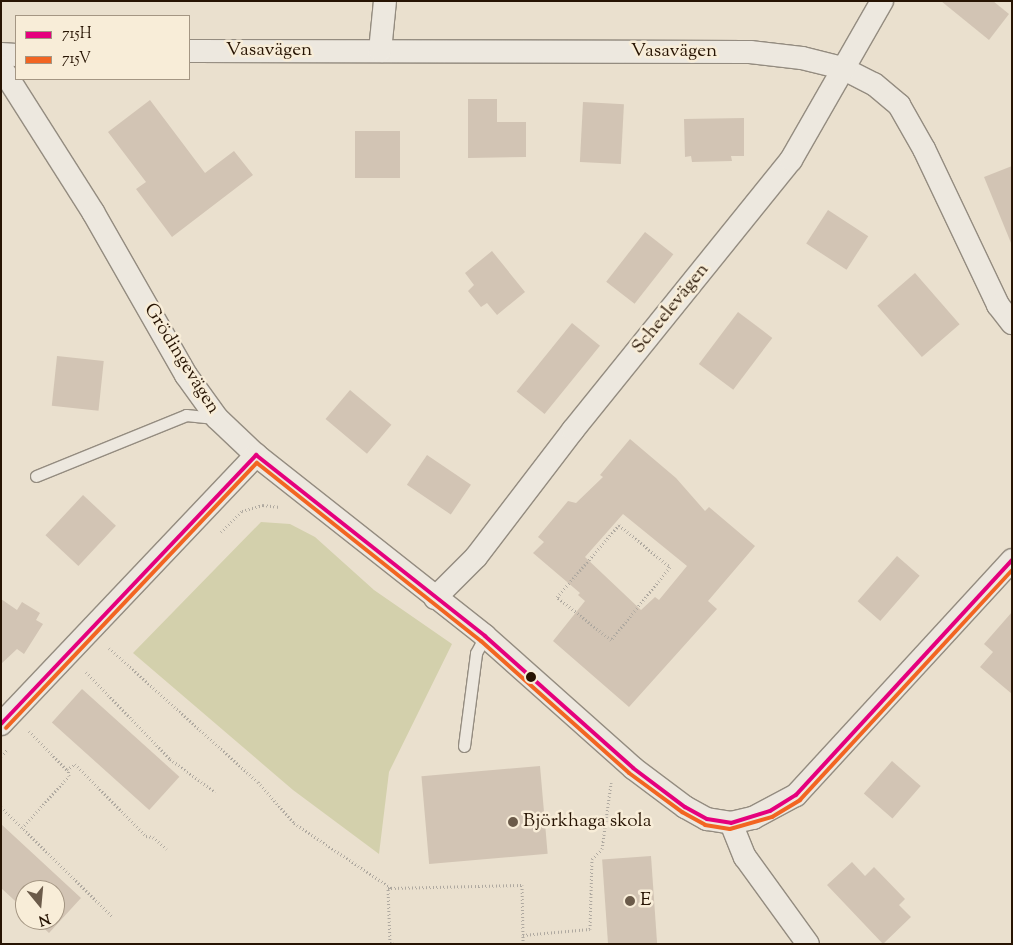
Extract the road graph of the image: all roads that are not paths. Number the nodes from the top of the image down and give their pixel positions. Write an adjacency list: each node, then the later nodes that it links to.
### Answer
1 (385, 1): 4 (street)
2 (882, 1): 8 (street, Scheelevägen)
3 (190, 51): 4 (street, Vasavägen)
4 (380, 51): 8 (street, Vasavägen)
5 (1, 54): 6 (street)
6 (15, 55)
7 (1, 67): 10 (street, Grödingevägen)
8 (842, 68): 9 (street, Vasavägen); 14 (street, Scheelevägen)
9 (1012, 324)
10 (217, 418): 11 (street, Grödingevägen); 12 (lane)
11 (256, 455): 14 (street, Grödingevägen); 16 (street)
12 (36, 476)
13 (1012, 560): 18 (street)
14 (435, 598): 15 (street, Grödingevägen)
15 (485, 636): 17 (lane); 18 (street, Grödingevägen)
16 (1, 724)
17 (464, 746)
18 (731, 823): 19 (street)
19 (808, 944)

